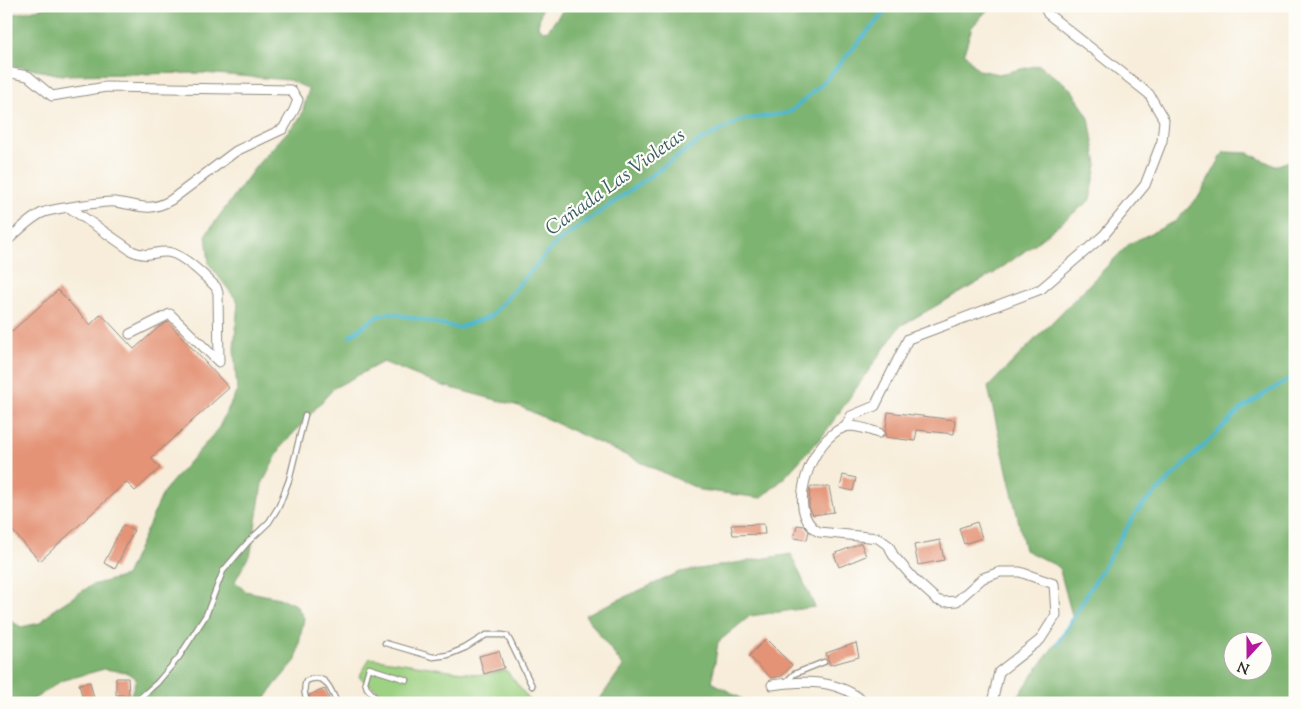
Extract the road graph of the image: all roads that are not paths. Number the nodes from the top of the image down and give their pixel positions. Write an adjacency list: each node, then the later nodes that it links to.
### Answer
1 (1044, 6): 7 (street)
2 (6, 72): 3 (street)
3 (70, 208): 4 (street); 5 (street)
4 (6, 242)
5 (130, 334)
6 (305, 415): 15 (lane)
7 (846, 426): 8 (street); 20 (street)
8 (879, 433)
9 (385, 643): 14 (lane)
10 (824, 662): 12 (lane)
11 (407, 680): 18 (lane)
12 (785, 683): 13 (street); 19 (street)
13 (772, 684)
14 (532, 686)
15 (134, 703)
16 (307, 703): 17 (lane)
17 (337, 703)
18 (380, 703)
19 (865, 703)
20 (992, 703)

